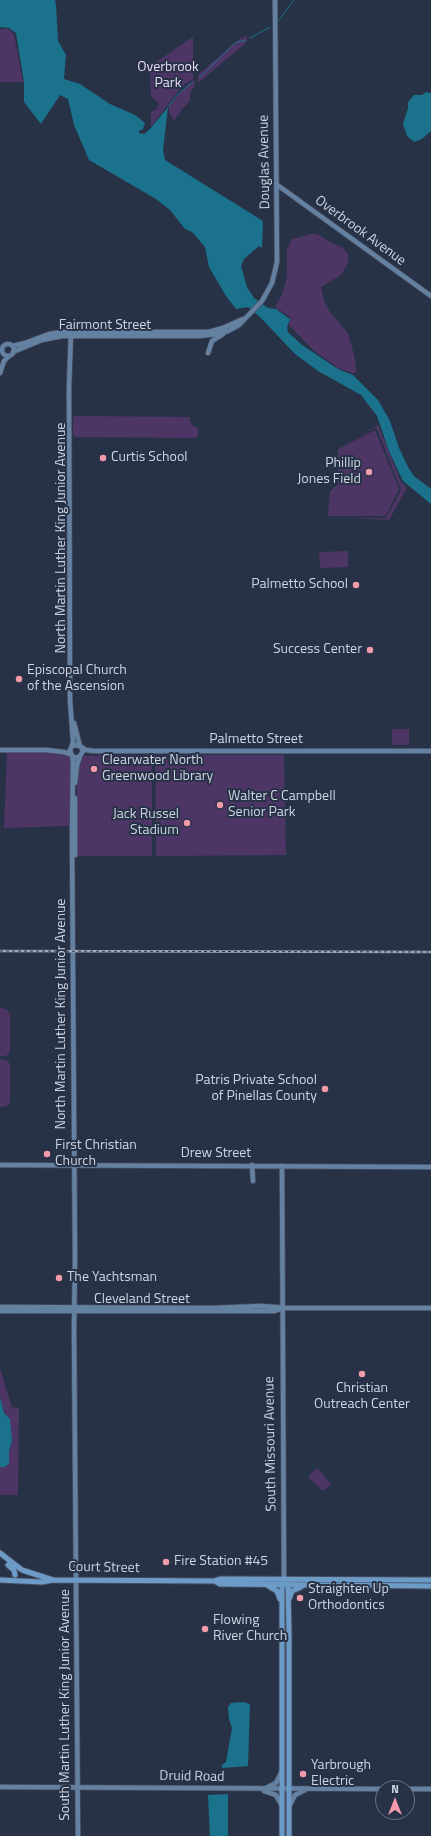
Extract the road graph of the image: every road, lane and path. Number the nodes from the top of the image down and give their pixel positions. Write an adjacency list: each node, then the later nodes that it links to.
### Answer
1 (275, 0): 2 (street, Douglas Avenue)
2 (276, 184): 3 (street, Overbrook Avenue); 4 (street, Douglas Avenue)
3 (431, 296)
4 (249, 315): 5 (street, Douglas Avenue); 6 (street, Douglas Avenue)
5 (228, 331): 8 (street, Douglas Avenue); 12 (street)
6 (194, 332): 7 (street, Fairmont Street)
7 (71, 334): 8 (street, Fairmont Street); 9 (street, Fairmont Street); 11 (street, North Martin Luther King Junior Avenue); 13 (street, Fairmont Street)
8 (199, 336)
9 (13, 346): 10 (street, Fairmont Street); 13 (street)
10 (1, 351): 13 (street); 14 (street)
11 (71, 353): 16 (street, North Martin Luther King Junior Avenue); 17 (street, North Martin Luther King Junior Avenue)
12 (208, 353)
13 (12, 354): 15 (street)
14 (0, 362)
15 (0, 373)
16 (72, 747): 17 (street); 19 (street); 21 (street)
17 (81, 747): 20 (street, Palmetto Street); 22 (street)
18 (0, 750): 19 (street)
19 (46, 750): 21 (street)
20 (431, 752): 22 (street, Palmetto Street)
21 (71, 755): 22 (street); 23 (street, North Martin Luther King Junior Avenue)
22 (80, 756): 23 (street, North Martin Luther King Junior Avenue)
23 (73, 884): 25 (street, North Martin Luther King Junior Avenue)
24 (0, 1165): 25 (street, Drew Street)
25 (74, 1165): 26 (street, Drew Street); 33 (street, North Martin Luther King Junior Avenue)
26 (252, 1165): 27 (street, Drew Street); 29 (street)
27 (282, 1166): 28 (street, Drew Street); 31 (street, South Missouri Avenue)
28 (431, 1167)
29 (253, 1181)
30 (0, 1307): 33 (street)
31 (283, 1308): 32 (street, Cleveland Street); 33 (street, Cleveland Street); 39 (street, South Missouri Avenue)
32 (431, 1308)
33 (74, 1309): 34 (street, Cleveland Street); 41 (street, South Martin Luther King Junior Avenue)
34 (0, 1311)
35 (0, 1554): 36 (main road, Court Street); 37 (main road)
36 (22, 1570): 37 (main road); 40 (main road, Court Street)
37 (15, 1575): 38 (main road)
38 (0, 1579): 40 (main road)
39 (284, 1579): 42 (main road, Court Street); 45 (main road, Court Street); 47 (main road, South Missouri Avenue)
40 (53, 1580): 41 (main road, Court Street)
41 (76, 1580): 45 (main road, Court Street); 56 (street, South Martin Luther King Junior Avenue)
42 (376, 1580): 43 (main road, Court Street); 49 (main road)
43 (418, 1580): 44 (main road, Court Street); 50 (main road)
44 (431, 1580)
45 (216, 1581): 46 (main road, Court Street)
46 (266, 1585): 47 (main road, Court Street); 53 (main road)
47 (285, 1585): 48 (main road, Court Street); 52 (main road, South Missouri Avenue); 53 (main road, South Missouri Avenue)
48 (305, 1585): 49 (main road, Court Street); 52 (main road)
49 (341, 1586): 50 (main road, Court Street)
50 (376, 1586): 51 (main road, Court Street)
51 (431, 1586)
52 (288, 1602): 59 (main road, South Missouri Avenue)
53 (282, 1607): 54 (main road, South Missouri Avenue)
54 (282, 1772): 57 (street); 58 (main road, South Missouri Avenue)
55 (0, 1787): 56 (street, Druid Road)
56 (78, 1788): 57 (street, Druid Road); 66 (street, South Martin Luther King Junior Avenue)
57 (260, 1789): 58 (street, Druid Road); 64 (street)
58 (282, 1789): 59 (street, Druid Road); 64 (main road, South Missouri Avenue)
59 (289, 1789): 63 (street, Druid Road); 65 (main road, South Missouri Avenue)
60 (375, 1789): 63 (street, Druid Road)
61 (415, 1789): 62 (street)
62 (431, 1789)
63 (306, 1790): 65 (street)
64 (282, 1806): 67 (main road, South Missouri Avenue)
65 (289, 1807): 68 (main road, South Missouri Avenue)
66 (78, 1836)
67 (282, 1836)
68 (289, 1836)

